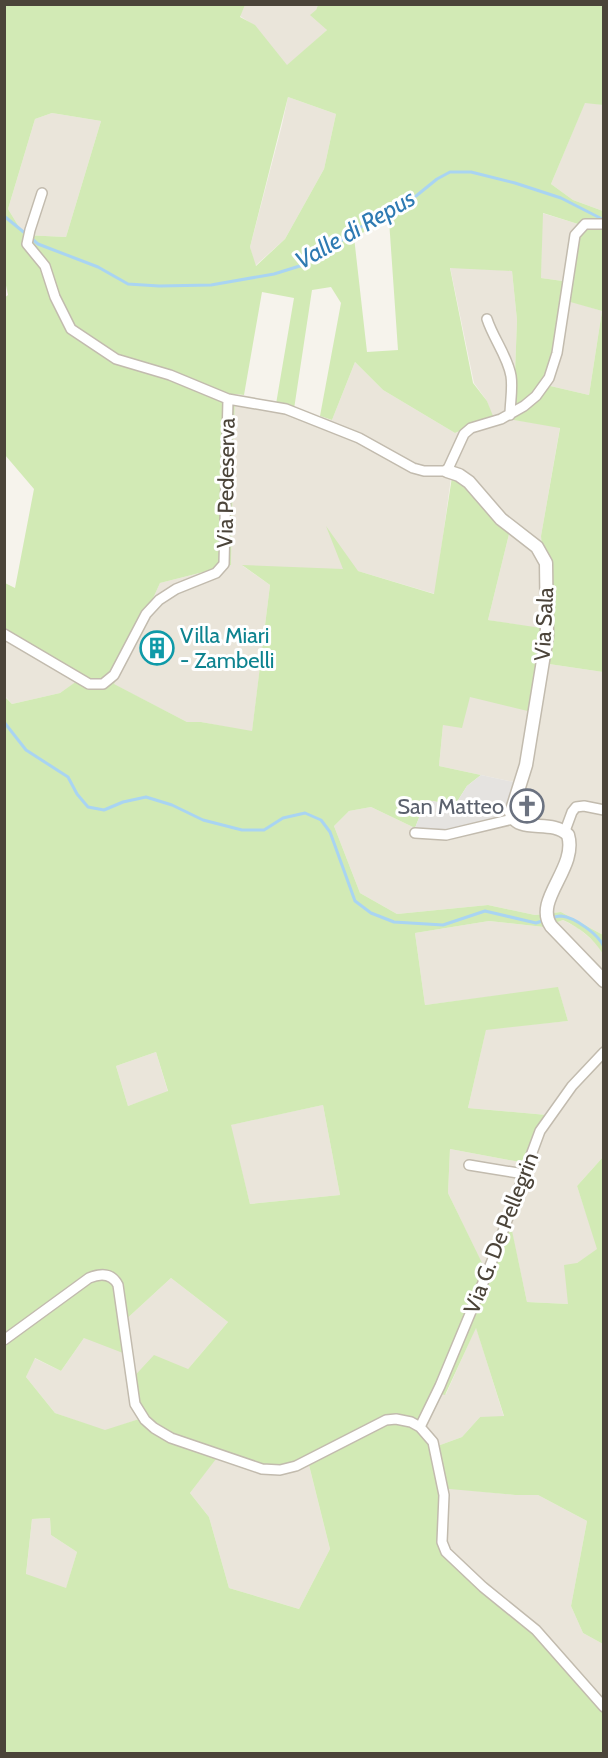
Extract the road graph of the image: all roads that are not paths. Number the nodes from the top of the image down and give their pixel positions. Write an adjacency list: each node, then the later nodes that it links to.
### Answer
1 (42, 193): 4 (street, Via Pedeserva)
2 (602, 224): 5 (street)
3 (488, 319): 5 (street)
4 (228, 399): 6 (street, Via Pedeserva); 7 (street, Via Pedeserva)
5 (510, 415): 6 (street)
6 (447, 471): 9 (street, Via Sala)
7 (4, 634)
8 (603, 810): 10 (street)
9 (513, 819): 10 (street); 11 (street)
10 (565, 831): 12 (street)
11 (415, 833)
12 (603, 981)
13 (603, 1052): 15 (street, Via G. De Pellegrin)
14 (469, 1166): 15 (street)
15 (524, 1174): 17 (street, Via G. De Pellegrin)
16 (4, 1340): 17 (street)
17 (420, 1427): 18 (street)
18 (603, 1707)

